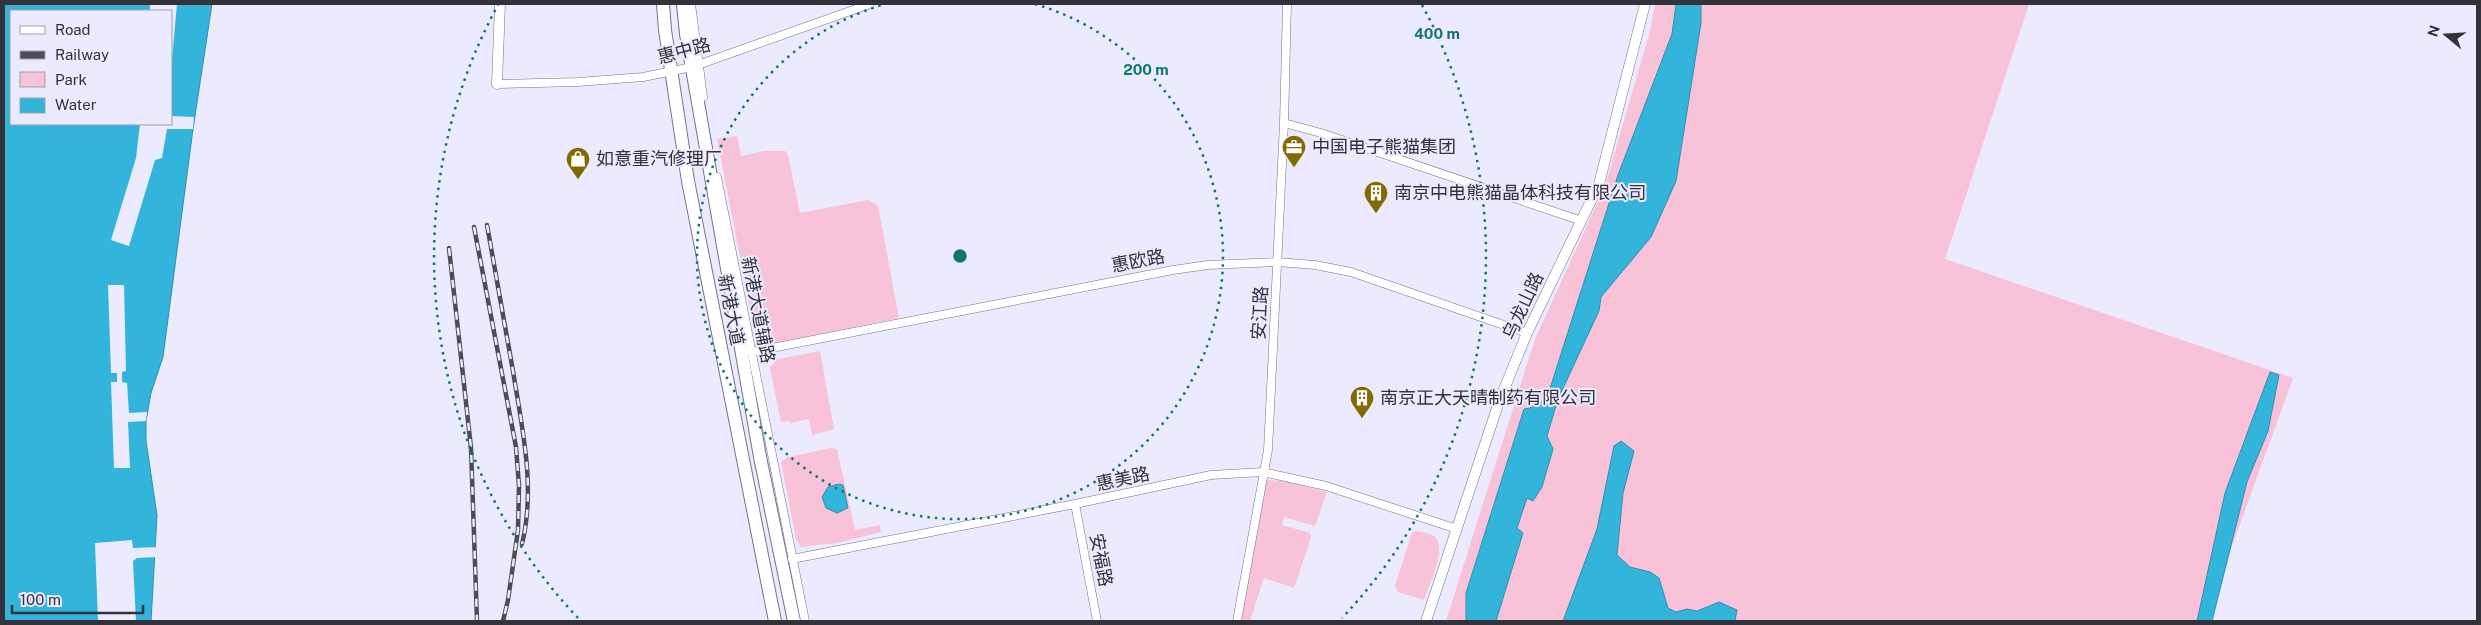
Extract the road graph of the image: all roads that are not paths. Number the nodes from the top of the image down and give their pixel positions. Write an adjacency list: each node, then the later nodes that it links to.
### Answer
1 (500, 4): 10 (street)
2 (663, 4): 9 (main road, 新港大道)
3 (683, 4): 8 (main road, 新港大道)
4 (691, 4): 8 (street, 新港大道辅路)
5 (870, 4): 8 (street, 惠中路)
6 (1287, 4): 11 (street, 安江路)
7 (1645, 4): 12 (street, 乌龙山路)
8 (695, 66): 9 (street, 惠中路); 15 (street, 新港大道辅路); 21 (main road, 新港大道)
9 (671, 71): 10 (street, 惠中路); 20 (main road, 新港大道)
10 (497, 84)
11 (1284, 122): 12 (street); 13 (street, 安江路)
12 (1582, 221): 14 (street, 乌龙山路)
13 (1277, 262): 14 (street, 惠欧路); 15 (street, 惠欧路); 16 (street, 安江路)
14 (1527, 333): 18 (street, 乌龙山路)
15 (751, 352): 19 (street, 新港大道辅路)
16 (1263, 472): 17 (street, 惠美路); 18 (street, 惠美路); 24 (street, 安江路)
17 (1075, 504): 19 (street, 惠美路); 23 (street, 安福路)
18 (1457, 529): 25 (street, 乌龙山路)
19 (792, 559): 22 (street, 新港大道辅路)
20 (775, 621)
21 (794, 621)
22 (805, 621)
23 (1097, 621)
24 (1237, 621)
25 (1426, 621)

